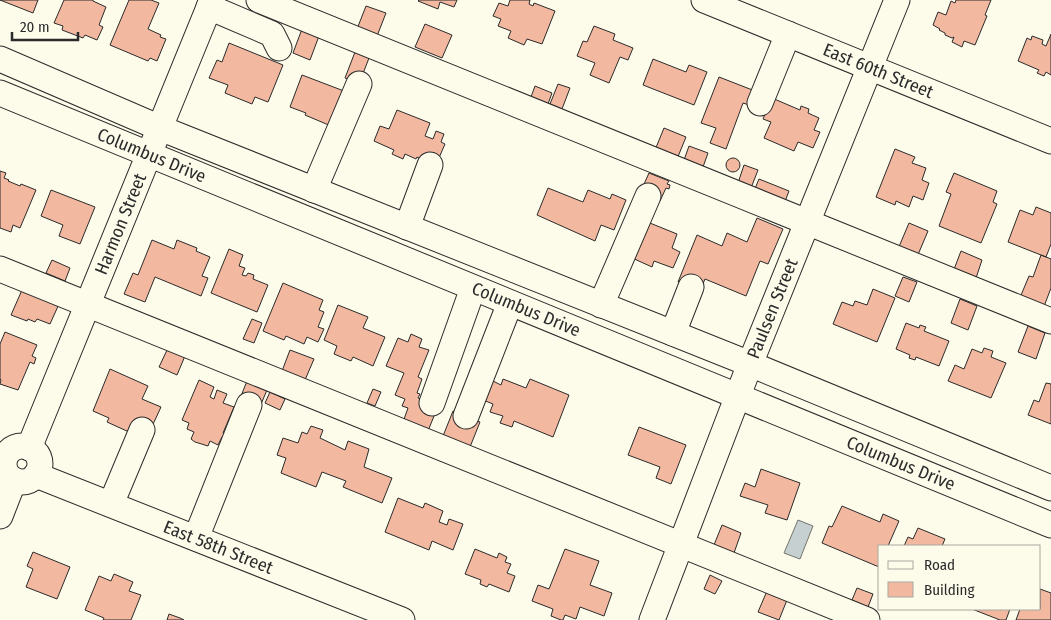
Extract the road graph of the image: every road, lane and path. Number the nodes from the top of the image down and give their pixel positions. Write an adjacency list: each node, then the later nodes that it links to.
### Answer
1 (259, 0): 18 (street)
2 (704, 0): 5 (street, East 60th Street)
3 (897, 0): 8 (street, Paulsen Street)
4 (211, 4): 6 (street); 12 (street, Harmon Street)
5 (796, 38): 8 (street, East 60th Street); 11 (street)
6 (279, 48)
7 (0, 59): 12 (street, Columbus Drive)
8 (870, 68): 13 (street, East 60th Street); 18 (street, Paulsen Street)
9 (359, 84): 16 (street)
10 (0, 93): 14 (street, Columbus Drive)
11 (769, 102)
12 (160, 128): 14 (street, Harmon Street); 16 (street, Columbus Drive)
13 (1051, 141)
14 (149, 155): 22 (street, Columbus Drive); 24 (street, Harmon Street)
15 (430, 166): 19 (street)
16 (314, 190): 19 (street, Columbus Drive)
17 (648, 196): 25 (street)
18 (808, 222): 26 (street); 28 (street, Paulsen Street)
19 (407, 227): 25 (street, Columbus Drive)
20 (0, 270): 24 (street)
21 (691, 287): 27 (street)
22 (473, 288): 23 (street, Columbus Drive); 31 (street)
23 (510, 303): 29 (street, Columbus Drive); 32 (street)
24 (88, 304): 34 (street, Harmon Street); 40 (street)
25 (601, 304): 27 (street, Columbus Drive)
26 (1051, 322)
27 (673, 334): 28 (street, Columbus Drive)
28 (750, 364): 29 (street, Paulsen Street); 35 (street, Columbus Drive)
29 (738, 396): 38 (street, Columbus Drive); 40 (street, Paulsen Street)
30 (248, 404): 39 (street)
31 (432, 404)
32 (466, 416)
33 (142, 430): 36 (street)
34 (14, 468): 36 (street, East 58th Street); 37 (street)
35 (1051, 488)
36 (111, 504): 39 (street, East 58th Street)
37 (0, 516)
38 (1051, 525)
39 (196, 538): 41 (street, East 58th Street)
40 (681, 544): 42 (street, Paulsen Street); 43 (street)
41 (402, 620)
42 (652, 620)
43 (867, 620)

